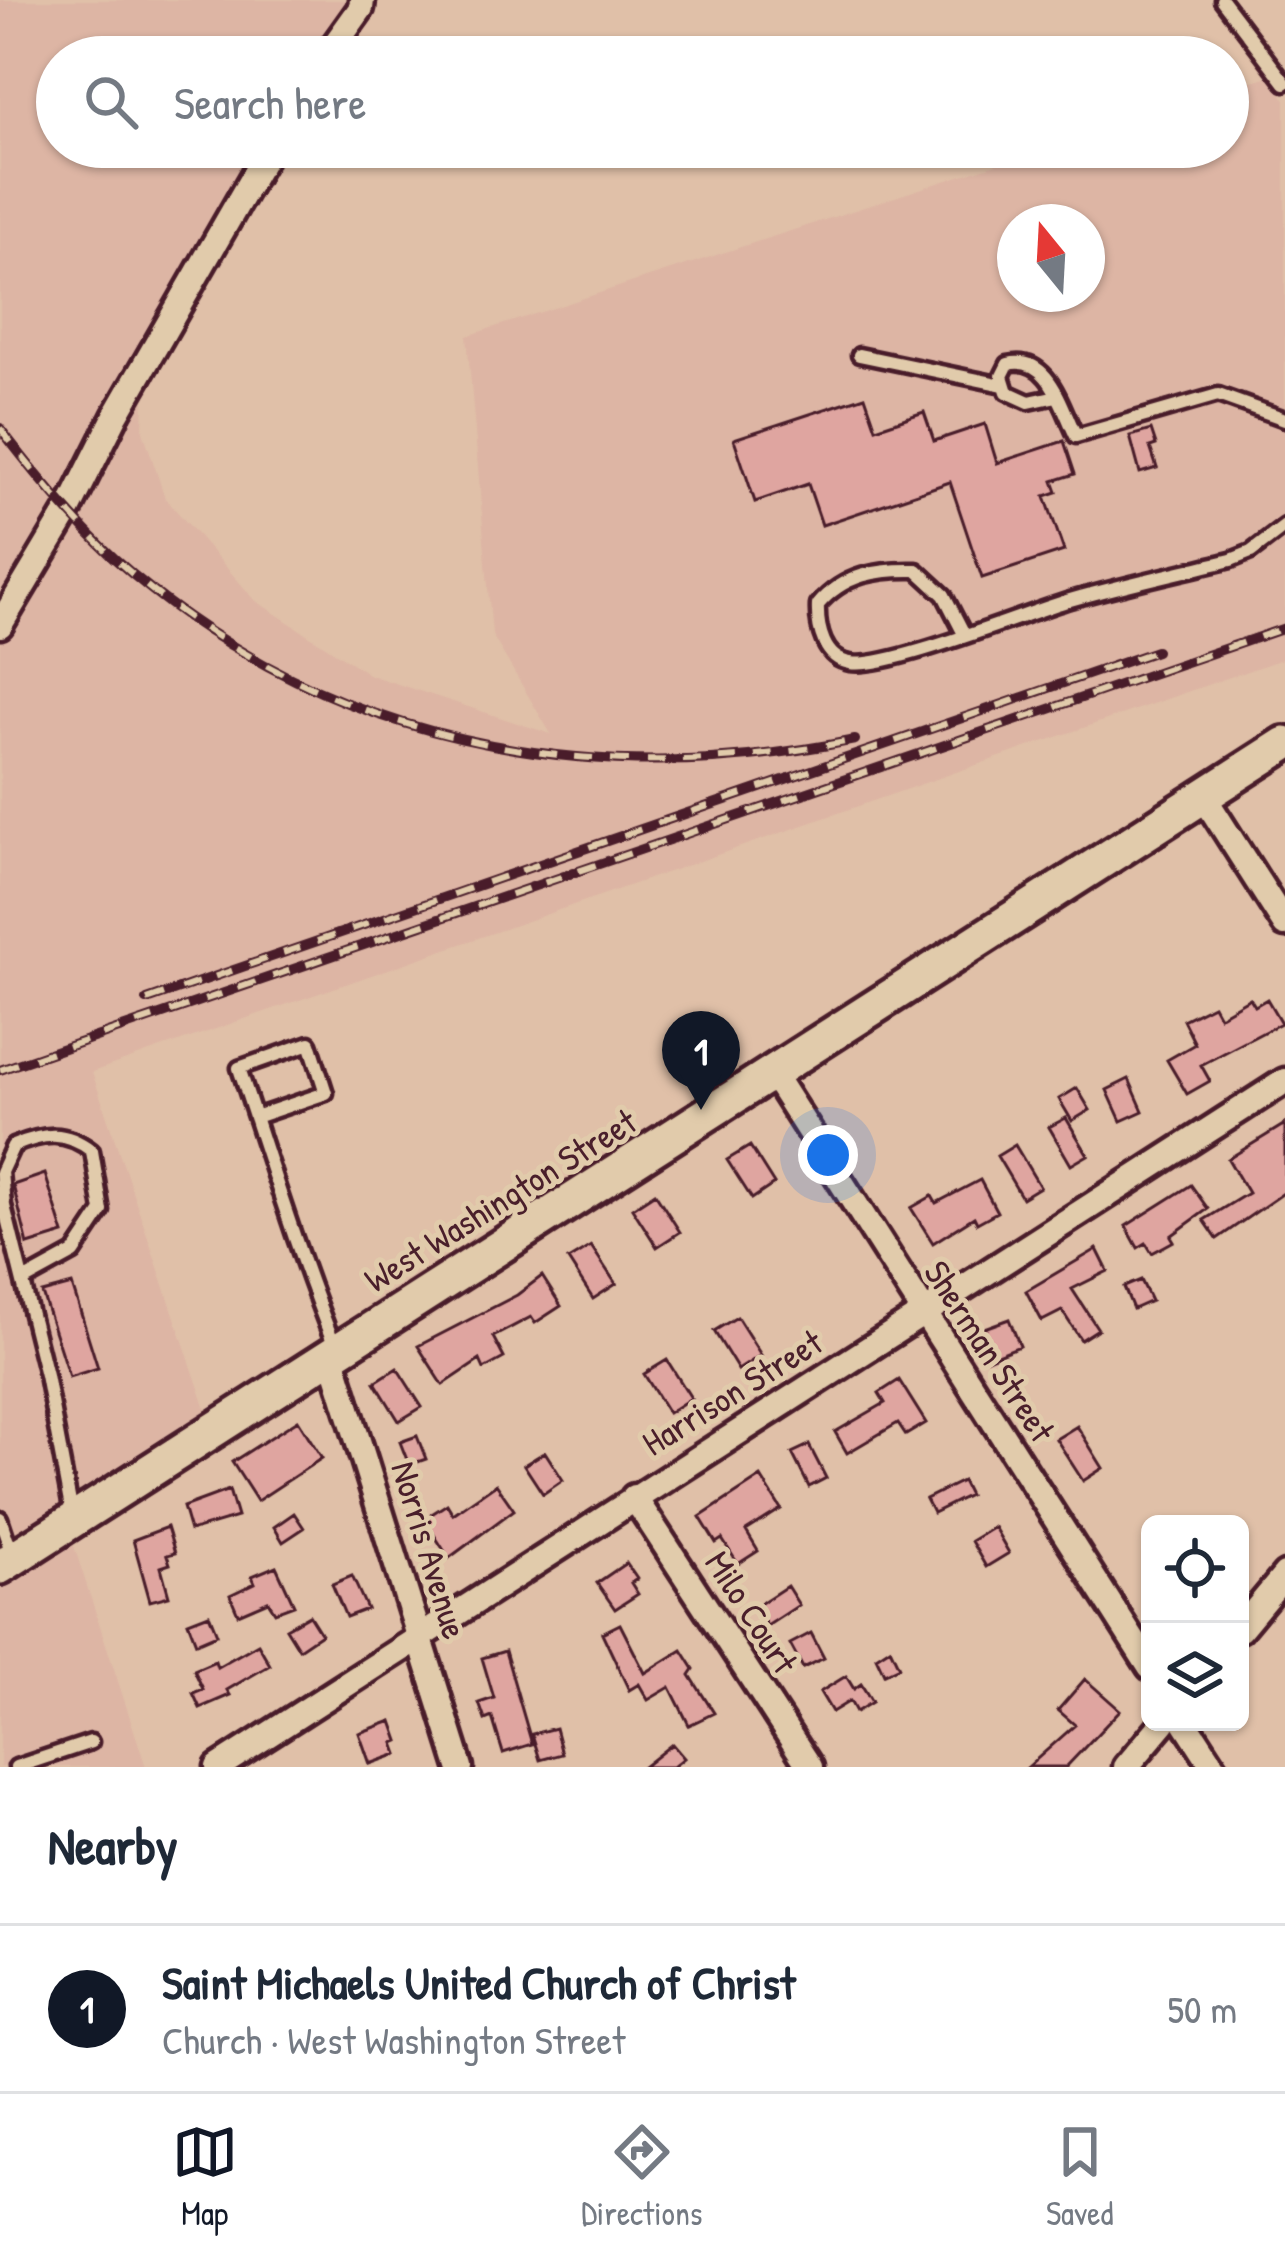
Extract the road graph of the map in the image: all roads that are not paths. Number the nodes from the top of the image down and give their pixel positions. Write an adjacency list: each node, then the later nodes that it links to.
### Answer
1 (1222, 0): 4 (lane)
2 (364, 3): 3 (street)
3 (341, 36)
4 (1285, 83)
5 (258, 168): 11 (street)
6 (859, 355): 7 (lane)
7 (1003, 385): 8 (lane); 8 (lane)
8 (1057, 396): 9 (lane)
9 (1285, 419)
10 (1285, 526): 12 (lane)
11 (0, 626)
12 (964, 634): 12 (lane)
13 (1285, 744): 14 (main road, West Washington Street)
14 (1204, 797): 15 (street); 16 (main road, West Washington Street)
15 (1285, 923)
16 (772, 1073): 20 (street, Sherman Street); 21 (main road, West Washington Street)
17 (1285, 1081): 20 (street, Harrison Street)
18 (255, 1117): 18 (lane); 21 (lane)
19 (23, 1281): 19 (lane); 24 (lane)
20 (923, 1313): 22 (street, Harrison Street); 29 (street, Sherman Street)
21 (334, 1352): 24 (main road, West Washington Street); 28 (street, Norris Avenue)
22 (634, 1497): 28 (street, Harrison Street); 36 (street, Milo Court)
23 (0, 1518): 25 (lane)
24 (73, 1520): 25 (main road, West Washington Street)
25 (7, 1563)
26 (1285, 1575): 27 (street)
27 (1245, 1623)
28 (419, 1635): 34 (street, Harrison Street); 35 (street, Norris Avenue)
29 (1141, 1653)
30 (1156, 1731): 37 (street)
31 (1191, 1731): 38 (street)
32 (91, 1742): 33 (lane)
33 (16, 1767)
34 (218, 1767)
35 (460, 1767)
36 (810, 1767)
37 (1126, 1767)
38 (1214, 1767)

